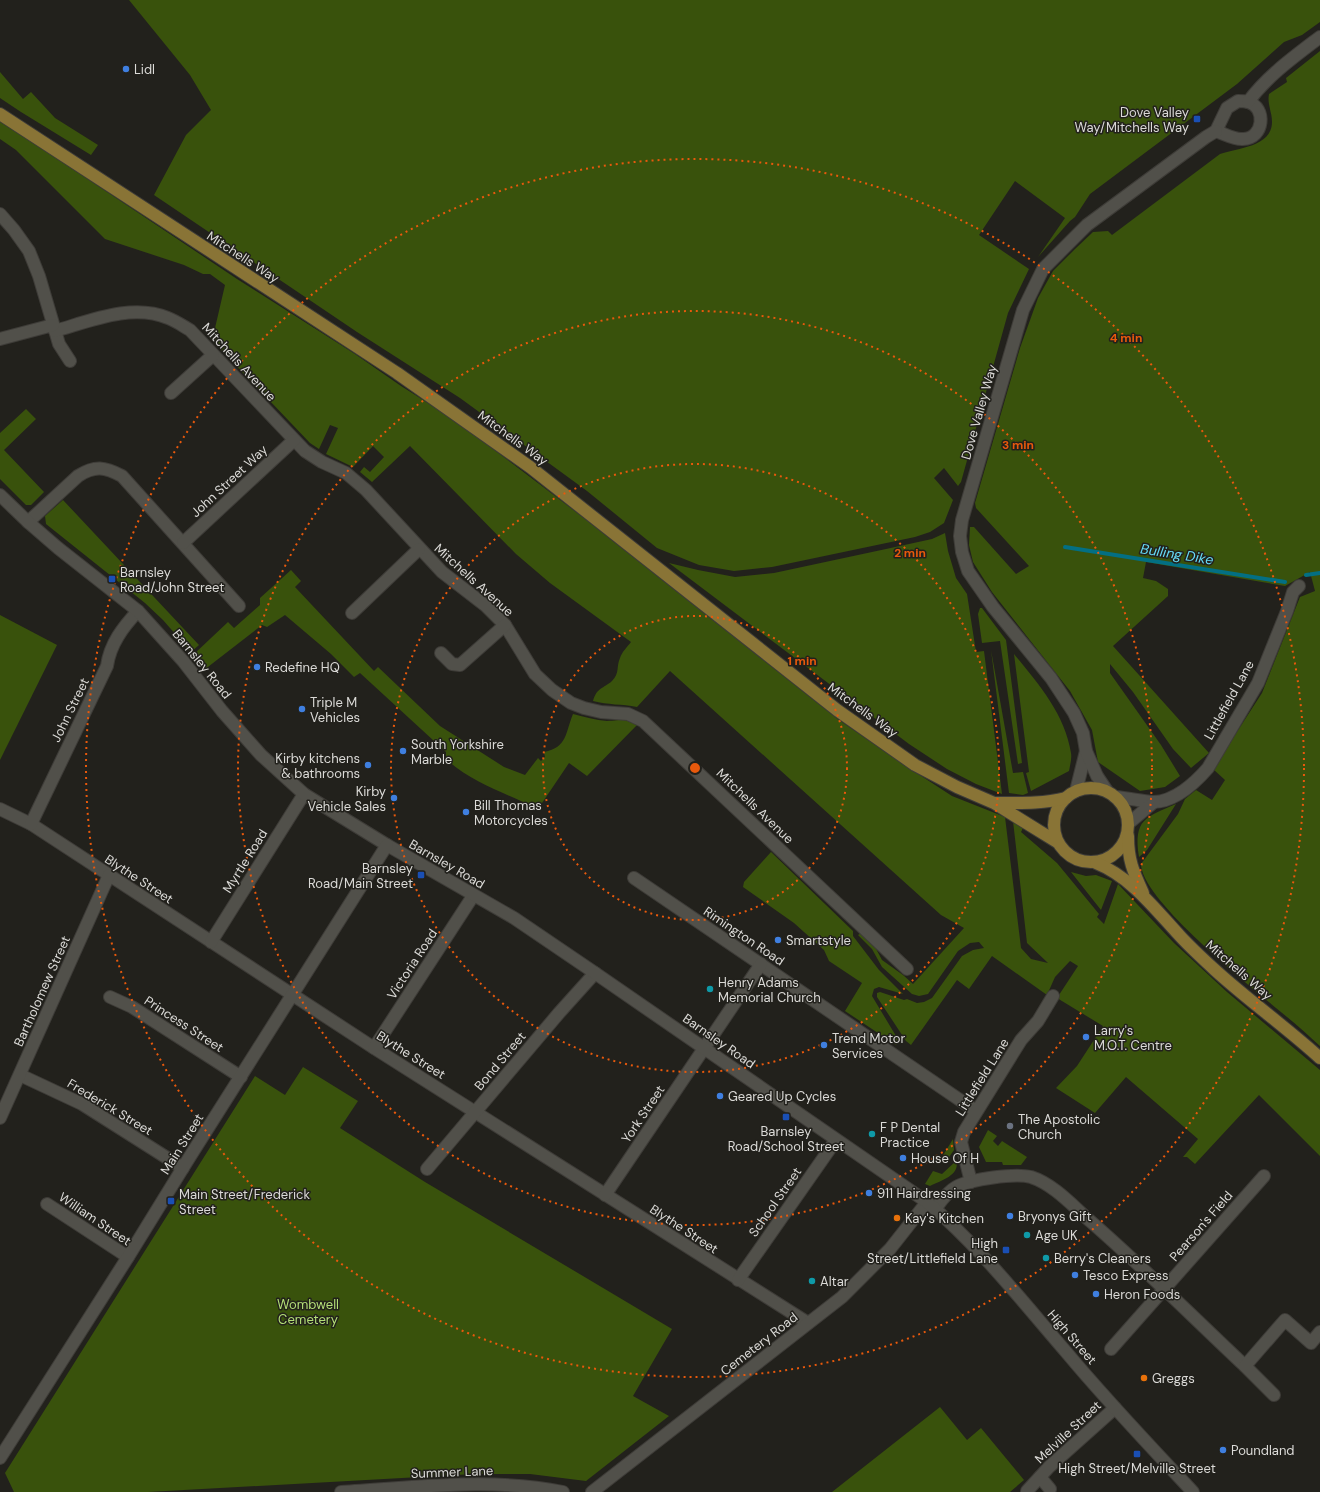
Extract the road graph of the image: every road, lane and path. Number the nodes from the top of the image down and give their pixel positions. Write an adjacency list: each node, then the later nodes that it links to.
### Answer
1 (1315, 41): 2 (street)
2 (1248, 102): 4 (street); 4 (street)
3 (0, 114): 27 (main road, Mitchells Way)
4 (1216, 131): 22 (street, Dove Valley Way)
5 (0, 214): 6 (street)
6 (54, 328): 7 (street, Mitchells Avenue); 8 (street, Mitchells Avenue); 9 (street)
7 (0, 339)
8 (213, 355): 10 (street); 11 (street, Mitchells Avenue)
9 (70, 361)
10 (170, 392)
11 (294, 440): 14 (street, John Street Way); 15 (street, Mitchells Avenue)
12 (0, 495): 13 (street, Barnsley Road)
13 (28, 522): 14 (street); 18 (street, Barnsley Road)
14 (183, 543): 17 (street)
15 (419, 549): 19 (street); 20 (street, Mitchells Avenue)
16 (1298, 586): 26 (street, Littlefield Lane)
17 (239, 606)
18 (138, 611): 23 (street, Barnsley Road); 29 (street, John Street)
19 (352, 613)
20 (505, 625): 21 (street); 40 (street, Mitchells Avenue)
21 (441, 653)
22 (1086, 751): 24 (street, Dove Valley Way); 25 (street, Dove Valley Way)
23 (304, 794): 32 (street, Barnsley Road); 38 (street, Myrtle Road)
24 (1071, 794): 25 (main road); 27 (main road, Mitchells Way); 31 (main road)
25 (1111, 794): 26 (street, Littlefield Lane); 30 (main road)
26 (1154, 802): 30 (street, Littlefield Lane)
27 (994, 803): 31 (main road, Mitchells Way)
28 (0, 809): 29 (street, Blythe Street)
29 (31, 824): 34 (street, Blythe Street)
30 (1128, 828): 33 (main road); 37 (main road, Mitchells Way)
31 (1057, 842): 33 (main road)
32 (387, 845): 36 (street, Barnsley Road); 42 (street, Main Street)
33 (1096, 863): 37 (main road, Mitchells Way)
34 (109, 876): 38 (street, Blythe Street); 48 (street, Bartholomew Street)
35 (634, 878): 39 (street, Rimington Road)
36 (473, 896): 41 (street, Barnsley Road); 45 (street, Victoria Road)
37 (1145, 898): 47 (main road, Mitchells Way)
38 (210, 942): 42 (street, Blythe Street)
39 (761, 964): 46 (street, York Street); 51 (street, Rimington Road)
40 (907, 969)
41 (595, 973): 46 (street, Barnsley Road); 52 (street, Bond Street)
42 (292, 995): 45 (street, Blythe Street); 49 (street, Main Street)
43 (1053, 996): 51 (street, Littlefield Lane)
44 (110, 997): 49 (street, Princess Street)
45 (374, 1048): 52 (street, Blythe Street)
46 (705, 1049): 54 (street, Barnsley Road); 59 (street, York Street)
47 (1320, 1058)
48 (20, 1075): 50 (street, Bartholomew Street); 55 (street, Frederick Street)
49 (241, 1077): 55 (street, Main Street)
50 (5, 1096): 53 (street, Bartholomew Street)
51 (976, 1111): 58 (street, Littlefield Lane)
52 (475, 1112): 56 (street, Bond Street); 59 (street, Blythe Street)
53 (0, 1118)
54 (836, 1140): 61 (street, Barnsley Road); 63 (street, School Street)
55 (183, 1168): 62 (street, Main Street)
56 (427, 1169)
57 (1264, 1176): 64 (street, Pearson's Field)
58 (971, 1182): 61 (street, Cemetery Road); 64 (street, Cemetery Road)
59 (605, 1195): 63 (street, Blythe Street)
60 (47, 1204): 62 (street, William Street)
61 (931, 1205): 65 (street, Cemetery Road); 70 (street, High Street)
62 (128, 1257): 71 (street, Main Street)
63 (738, 1280): 65 (street, Blythe Street)
64 (1165, 1289): 67 (street, Pearson's Field); 68 (street, Cemetery Road)
65 (808, 1324): 77 (street, Cemetery Road)
66 (1320, 1332): 68 (street)
67 (1111, 1349)
68 (1245, 1366): 69 (street, Cemetery Road)
69 (1274, 1395)
70 (1115, 1408): 72 (street, Melville Street); 78 (street, High Street)
71 (0, 1458)
72 (1040, 1477): 73 (street, Melville Street); 74 (street, Melville Street)
73 (1050, 1489)
74 (1027, 1491)
75 (341, 1492): 76 (street, Summer Lane)
76 (563, 1492)
77 (592, 1492)
78 (1193, 1492)

